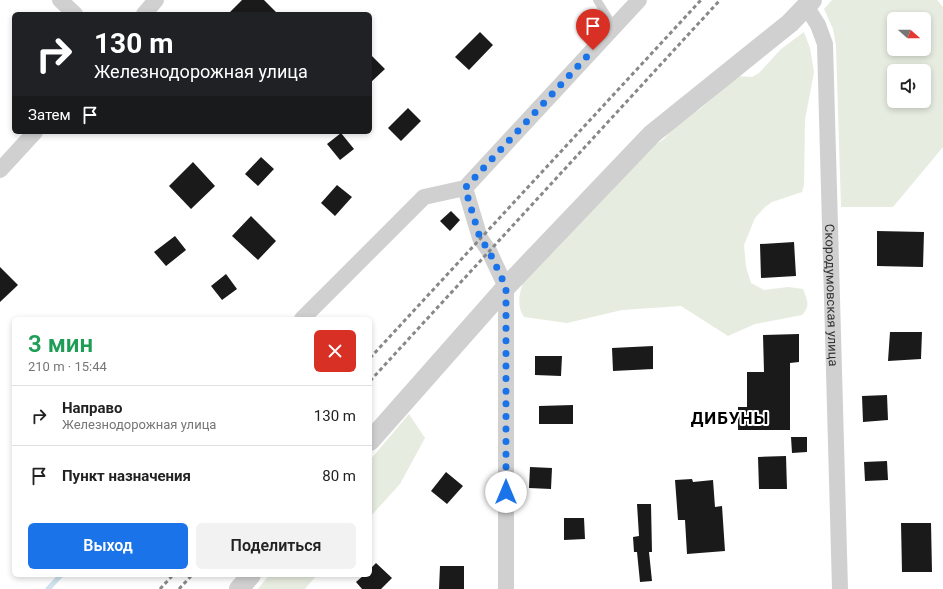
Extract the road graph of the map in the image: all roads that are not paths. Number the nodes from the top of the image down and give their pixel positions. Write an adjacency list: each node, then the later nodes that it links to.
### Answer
1 (60, 0): 6 (street)
2 (156, 0): 7 (street)
3 (597, 0): 8 (lane)
4 (639, 0): 8 (street)
5 (809, 3): 12 (street); 18 (street, Скородумовская улица)
6 (73, 12)
7 (146, 12)
8 (614, 28): 11 (street)
9 (33, 134): 10 (street)
10 (0, 170)
11 (465, 188): 12 (street); 13 (street)
12 (506, 287): 14 (street); 17 (street)
13 (304, 317)
14 (372, 439)
15 (249, 577): 16 (street)
16 (239, 589)
17 (506, 589)
18 (840, 589)

